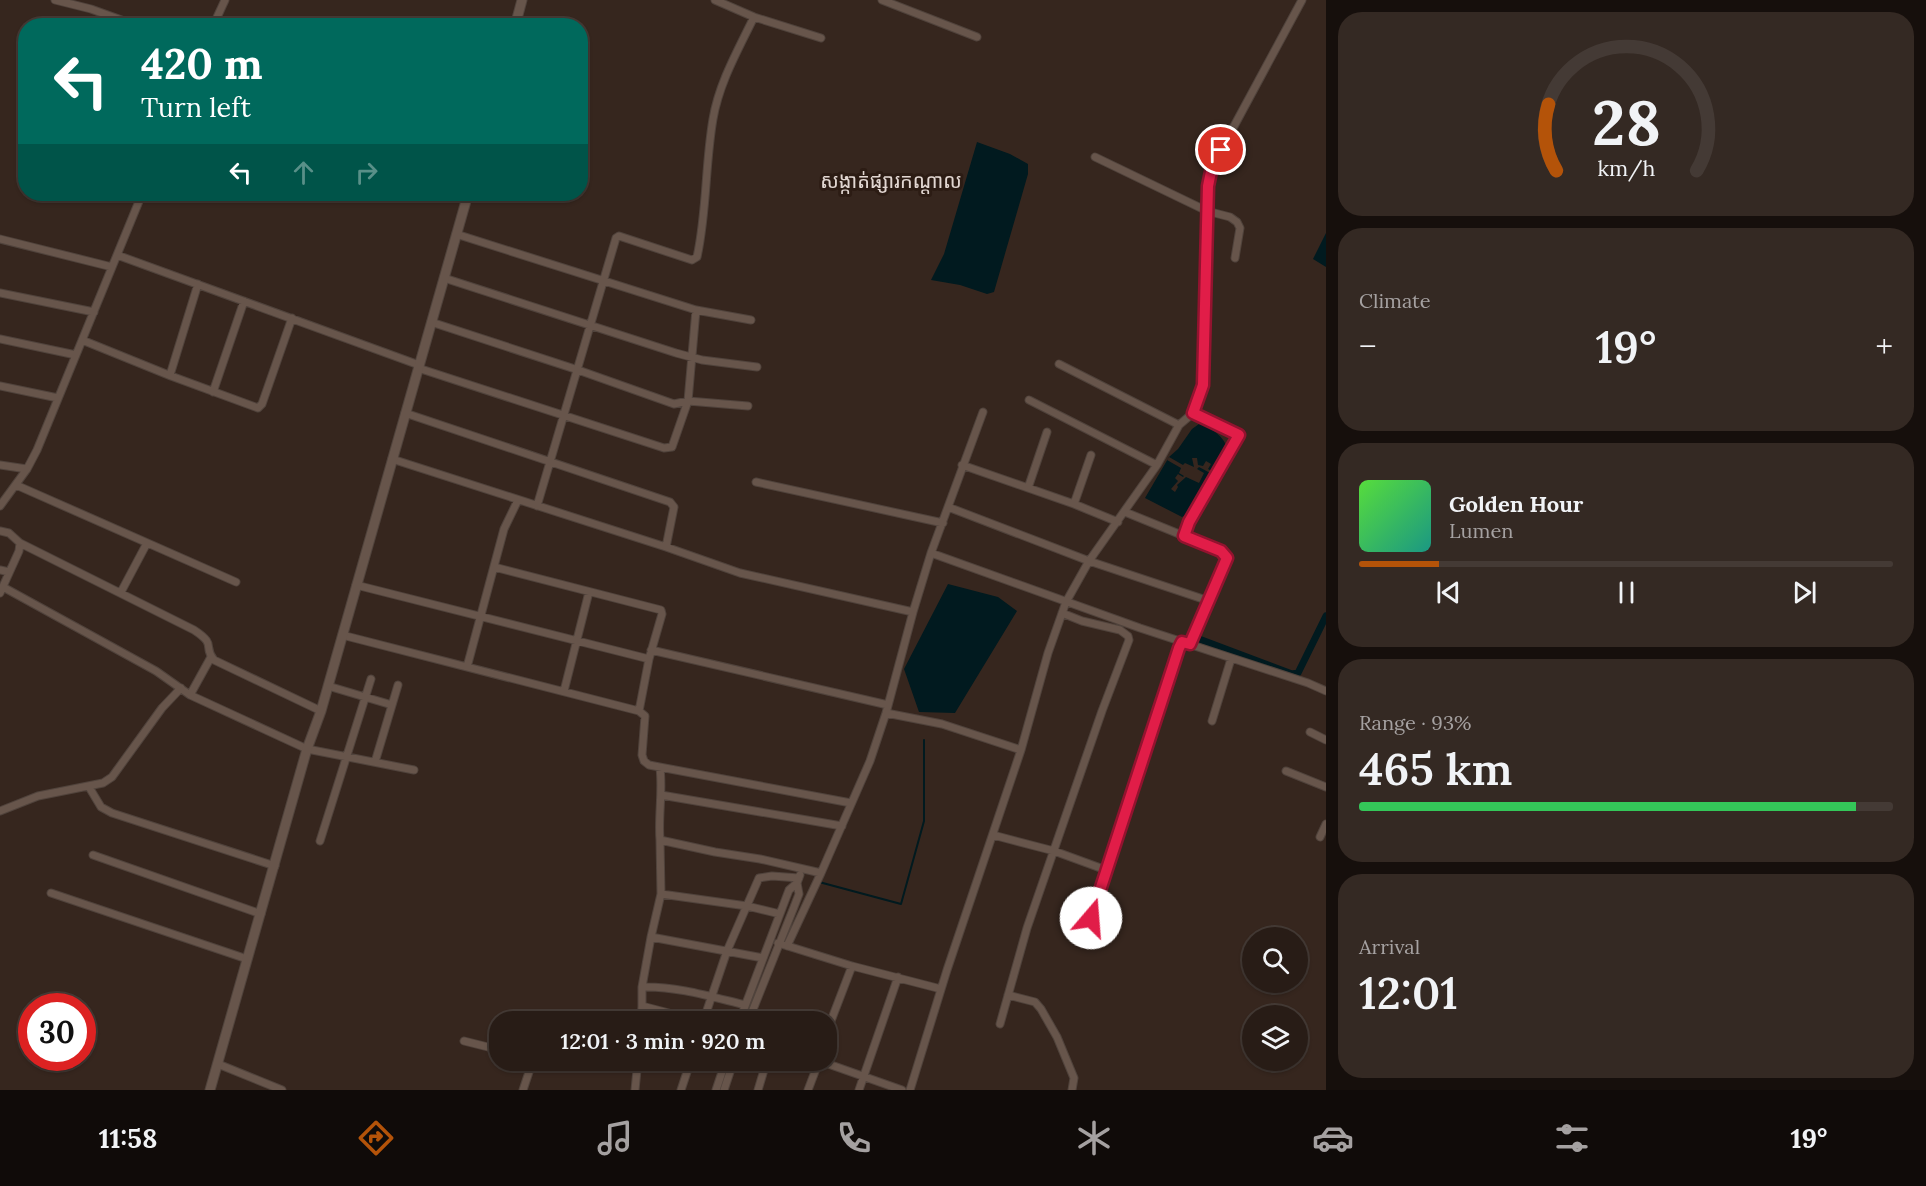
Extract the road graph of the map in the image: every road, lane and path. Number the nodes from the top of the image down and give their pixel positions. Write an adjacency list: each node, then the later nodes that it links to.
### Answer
1 (55, 0): 8 (street)
2 (225, 0): 9 (street)
3 (522, 0): 10 (street)
4 (715, 0): 7 (street)
5 (882, 0): 11 (street)
6 (1302, 0): 16 (street)
7 (754, 17): 12 (street); 23 (street)
8 (116, 18)
9 (217, 18)
10 (517, 18)
11 (977, 37)
12 (821, 38)
13 (1095, 157): 16 (street)
14 (139, 201): 19 (street)
15 (464, 201): 17 (street)
16 (1207, 211): 20 (street); 50 (street)
17 (456, 234): 22 (street); 23 (street)
18 (0, 239): 21 (street)
19 (117, 255): 21 (street); 24 (street)
20 (1235, 258)
21 (112, 267): 28 (street)
22 (444, 278): 31 (street); 32 (street)
23 (604, 280): 27 (street); 32 (street)
24 (198, 285): 26 (street); 41 (street)
25 (0, 293): 28 (street)
26 (243, 301): 29 (street); 43 (street)
27 (696, 310): 30 (street); 36 (street)
28 (94, 312): 34 (street)
29 (292, 318): 38 (street); 43 (street)
30 (751, 320)
31 (431, 322): 38 (street); 40 (street)
32 (591, 325): 36 (street); 40 (street)
33 (0, 339): 35 (street)
34 (82, 340): 35 (street); 41 (street)
35 (76, 355): 44 (street)
36 (692, 357): 39 (street); 46 (street)
37 (1059, 364): 52 (street)
38 (419, 366): 49 (street); 51 (street)
39 (757, 367)
40 (578, 370): 46 (street); 51 (street)
41 (170, 375): 43 (street)
42 (0, 386): 44 (street)
43 (213, 392)
44 (58, 398): 60 (street)
45 (1029, 400): 59 (street)
46 (688, 401): 47 (street); 51 (street)
47 (748, 406)
48 (983, 412): 58 (street)
49 (405, 413): 55 (street); 56 (street)
50 (1193, 413): 52 (street); 73 (street)
51 (564, 416): 56 (street)
52 (1179, 425): 59 (street)
53 (1047, 432): 63 (street)
54 (1091, 455): 66 (street)
55 (392, 459): 64 (street); 83 (street)
56 (551, 460): 67 (street); 76 (street)
57 (0, 465): 60 (street)
58 (962, 465): 63 (street); 68 (street)
59 (1156, 465): 69 (street)
60 (27, 469): 62 (street)
61 (756, 482): 71 (street)
62 (16, 485): 65 (street); 75 (street)
63 (1028, 488): 66 (street)
64 (518, 500): 67 (street); 79 (street)
65 (2, 502)
66 (1074, 504): 70 (street)
67 (537, 506): 76 (street)
68 (948, 507): 71 (street); 78 (street)
69 (1125, 512): 70 (street); 73 (street)
70 (1118, 522): 78 (street)
71 (943, 523): 77 (street)
72 (0, 531): 74 (street)
73 (1184, 536): 87 (street)
74 (20, 543): 81 (street); 85 (street)
75 (147, 543): 82 (street); 85 (street)
76 (666, 547): 89 (street)
77 (931, 553): 88 (street); 89 (street)
78 (1089, 561): 87 (street); 88 (street)
79 (494, 567): 86 (street); 91 (street)
80 (0, 570): 81 (street)
81 (9, 572): 84 (street)
82 (236, 582)
83 (356, 585): 91 (street); 92 (street)
84 (2, 590): 104 (street)
85 (121, 592): 97 (street)
86 (589, 592): 93 (street); 96 (street)
87 (1209, 601): 95 (street)
88 (1066, 602): 90 (street); 94 (street)
89 (913, 612): 110 (street)
90 (1062, 613): 117 (street); 134 (street)
91 (481, 616): 93 (street); 100 (street)
92 (342, 634): 100 (street); 103 (street)
93 (577, 641): 99 (street); 106 (street)
94 (1182, 642): 95 (street); 138 (street)
95 (1190, 644): 98 (street)
96 (651, 650): 99 (street); 110 (street)
97 (211, 657): 107 (street); 111 (street)
98 (1231, 658): 105 (street); 113 (street)
99 (649, 659): 112 (street)
100 (468, 667): 106 (street)
101 (371, 679): 108 (street)
102 (398, 685): 109 (street)
103 (328, 686): 108 (street); 111 (street)
104 (181, 688): 107 (street); 123 (street)
105 (1326, 691)
106 (564, 692): 112 (street)
107 (190, 695): 116 (street)
108 (365, 696): 109 (street); 118 (street)
109 (392, 705): 119 (street)
110 (887, 709): 117 (street); 126 (street)
111 (321, 711): 116 (street)
112 (639, 711): 120 (street)
113 (1212, 721)
114 (1310, 732): 115 (street)
115 (1326, 740)
116 (308, 748): 118 (street); 136 (street)
117 (1020, 750): 130 (street)
118 (347, 755): 119 (street); 133 (street)
119 (375, 762): 121 (street)
120 (660, 768): 125 (street); 126 (street)
121 (414, 770)
122 (1286, 771): 124 (street)
123 (89, 787): 127 (street); 136 (street)
124 (1326, 787)
125 (661, 795): 129 (street); 132 (street)
126 (851, 802): 129 (street)
127 (0, 811)
128 (1326, 824): 131 (street)
129 (842, 826): 139 (street)
130 (993, 835): 134 (street); 156 (street)
131 (1320, 837)
132 (660, 840): 137 (street); 142 (street)
133 (320, 841)
134 (1054, 850): 138 (street); 157 (street)
135 (93, 855): 144 (street)
136 (275, 866): 144 (street)
137 (801, 869): 139 (street); 140 (street)
138 (1106, 870): 146 (street)
139 (822, 873): 149 (street)
140 (798, 880): 143 (street); 145 (street); 148 (street)
141 (51, 893): 152 (street)
142 (661, 894): 143 (street); 147 (street)
143 (747, 906): 145 (street); 150 (street)
144 (261, 914): 152 (street)
145 (780, 914): 151 (street)
146 (1091, 918)
147 (651, 937): 150 (street); 155 (street)
148 (778, 943): 149 (street); 165 (street)
149 (787, 946): 153 (street)
150 (727, 951): 151 (street); 158 (street)
151 (763, 958): 159 (street)
152 (247, 959): 170 (street)
153 (852, 966): 154 (street); 166 (street)
154 (897, 978): 156 (street); 179 (street)
155 (642, 987): 158 (street); 160 (street)
156 (941, 989): 191 (street)
157 (1008, 995): 167 (street); 192 (street)
158 (712, 996): 159 (street); 163 (street)
159 (745, 1005): 164 (street)
160 (642, 1006): 161 (street); 162 (street)
161 (642, 1011)
162 (661, 1011)
163 (707, 1011)
164 (743, 1011)
165 (752, 1011)
166 (835, 1011)
167 (1000, 1024)
168 (464, 1041): 169 (street)
169 (489, 1047)
170 (218, 1064): 180 (street); 181 (street)
171 (837, 1068): 179 (street)
172 (529, 1071): 182 (street)
173 (637, 1071): 183 (street)
174 (687, 1071): 184 (street)
175 (722, 1071): 185 (street)
176 (730, 1071): 186 (street)
177 (764, 1071): 187 (street)
178 (815, 1071): 188 (street)
179 (863, 1077): 189 (street); 190 (street)
180 (210, 1090)
181 (282, 1090)
182 (523, 1090)
183 (636, 1090)
184 (681, 1090)
185 (716, 1090)
186 (724, 1090)
187 (758, 1090)
188 (808, 1090)
189 (859, 1090)
190 (902, 1090)
191 (910, 1090)
192 (1072, 1090)

